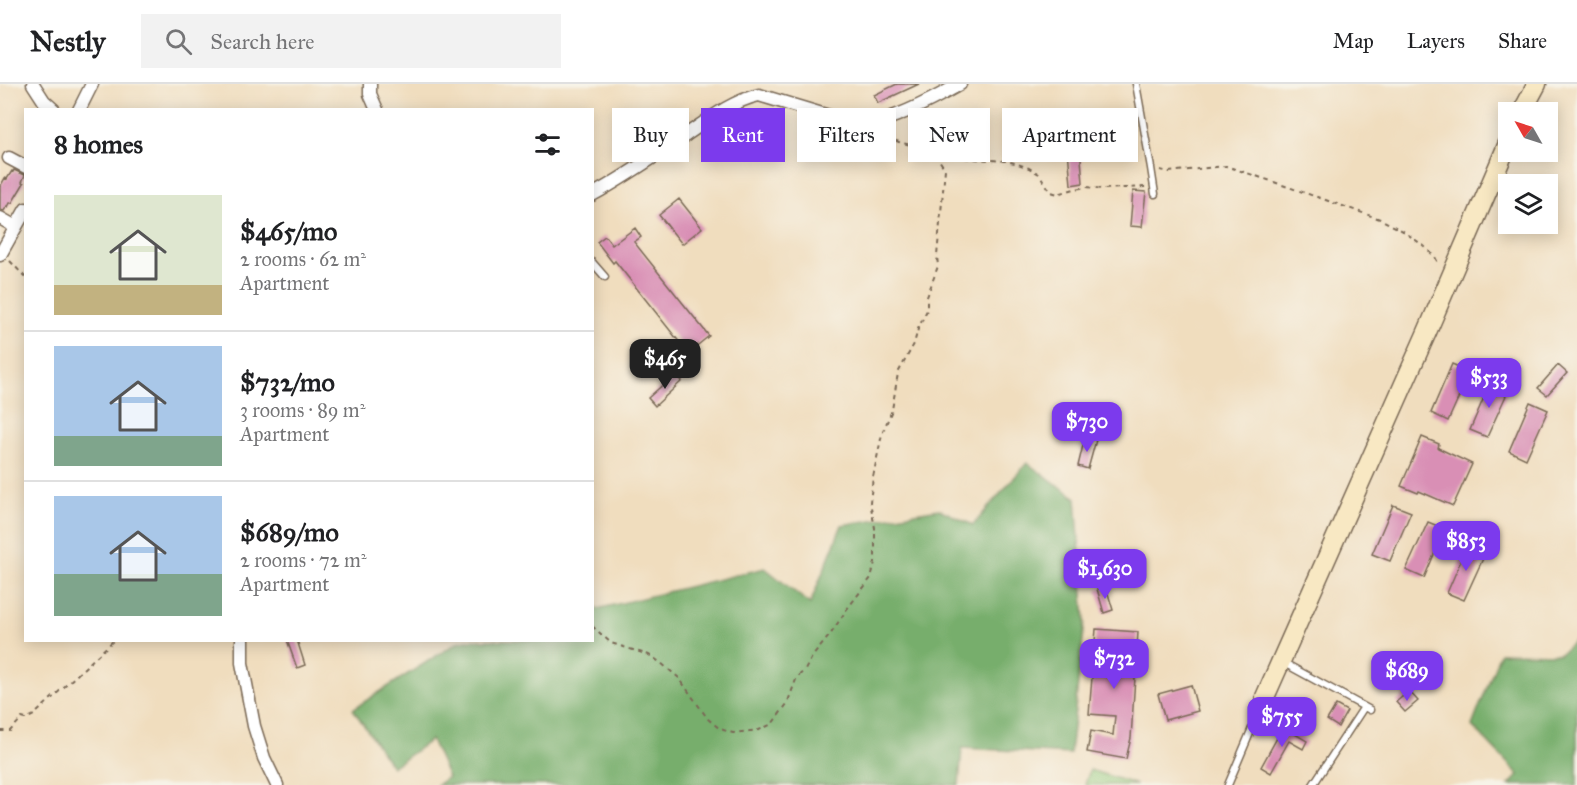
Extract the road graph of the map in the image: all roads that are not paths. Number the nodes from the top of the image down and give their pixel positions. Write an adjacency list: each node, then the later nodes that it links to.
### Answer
1 (33, 84): 8 (street)
2 (92, 84): 9 (street)
3 (370, 84): 10 (street)
4 (960, 84): 14 (street)
5 (1136, 84): 15 (lane)
6 (1537, 84): 7 (street)
7 (1527, 102)
8 (52, 108)
9 (80, 108)
10 (375, 108)
11 (9, 158): 13 (street)
12 (1500, 162): 23 (street)
13 (24, 166)
14 (594, 194)
15 (1155, 194)
16 (24, 213): 18 (street)
17 (0, 218): 18 (street)
18 (16, 227): 19 (street)
19 (1, 254)
20 (594, 264): 21 (lane)
21 (605, 277)
22 (242, 642): 25 (street)
23 (1281, 661): 24 (street); 27 (lane)
24 (1265, 697): 26 (lane)
25 (277, 785)
26 (1228, 785)
27 (1314, 785)

